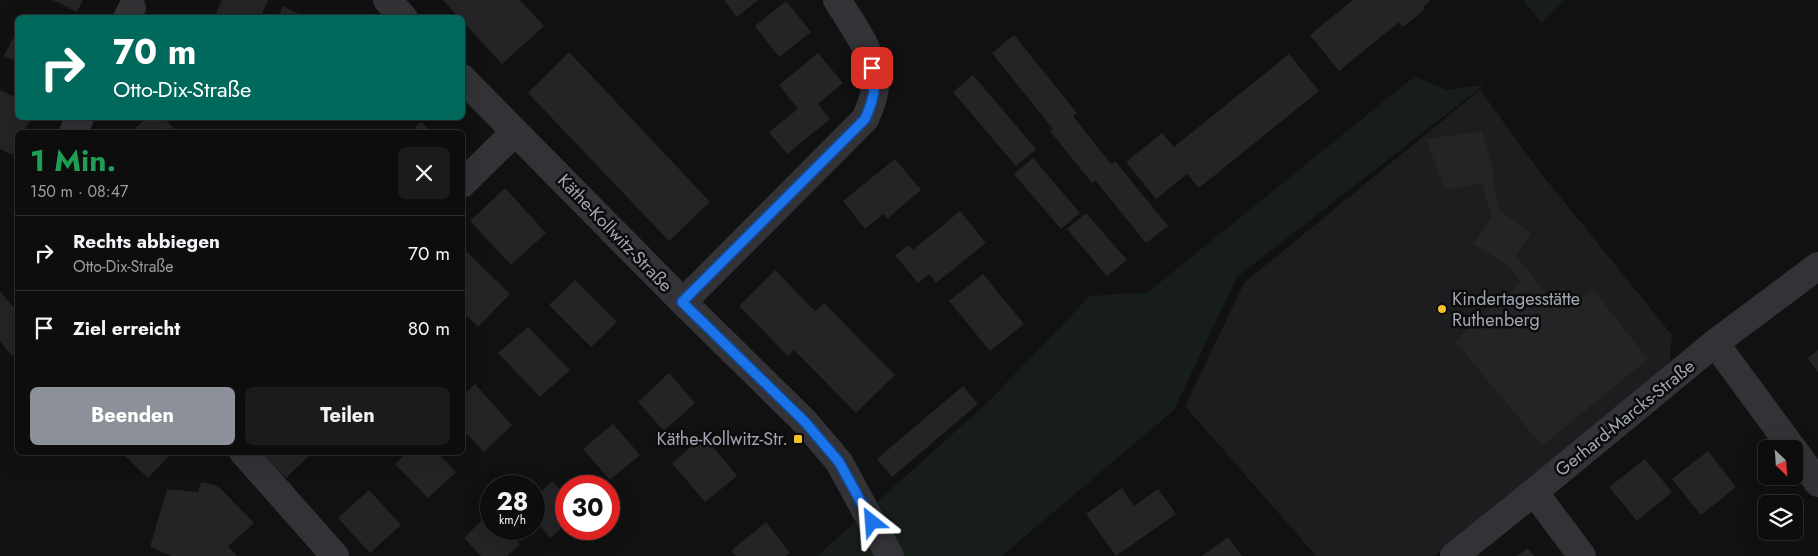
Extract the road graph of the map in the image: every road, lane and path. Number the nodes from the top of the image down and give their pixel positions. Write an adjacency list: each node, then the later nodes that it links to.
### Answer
1 (387, 0): 3 (street)
2 (837, 0): 8 (street)
3 (401, 15)
4 (465, 81): 5 (street, Käthe-Kollwitz-Straße)
5 (515, 132): 6 (street); 8 (street, Käthe-Kollwitz-Straße)
6 (465, 181)
7 (1818, 266): 9 (street, Gerhard-Marcks-Straße)
8 (682, 302): 16 (street, Käthe-Kollwitz-Straße)
9 (1716, 343): 10 (street); 14 (street, Gerhard-Marcks-Straße)
10 (1786, 440)
11 (245, 455): 15 (street)
12 (1803, 463): 13 (street)
13 (1818, 483)
14 (1534, 492): 17 (street, Gerhard-Marcks-Straße); 18 (street)
15 (335, 556)
16 (890, 556)
17 (1454, 556)
18 (1582, 556)

